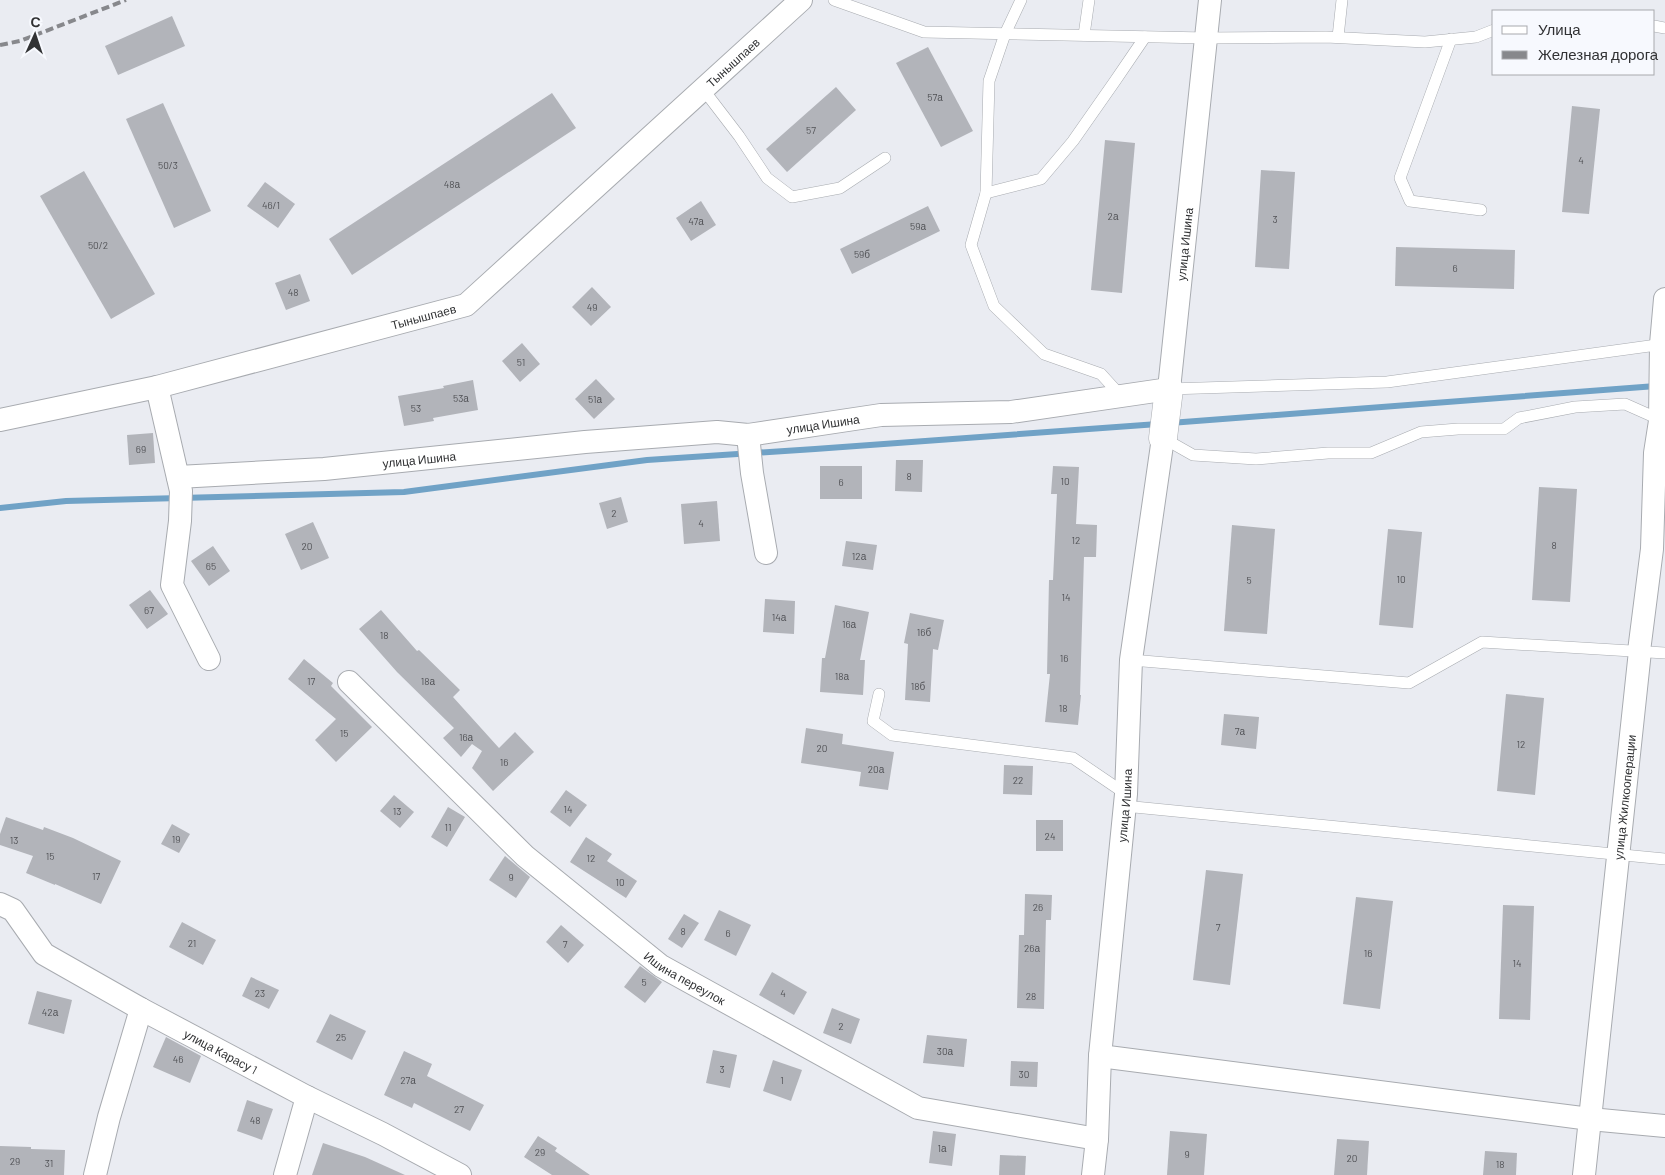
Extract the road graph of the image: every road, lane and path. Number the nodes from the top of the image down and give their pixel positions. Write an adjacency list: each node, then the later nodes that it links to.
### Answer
1 (801, 0): 14 (street, Тынышпаев)
2 (834, 0): 8 (lane)
3 (1021, 0): 8 (lane)
4 (1089, 0): 9 (lane)
5 (1210, 0): 11 (street, улица Ишина)
6 (1342, 0): 12 (lane)
7 (1492, 31): 13 (lane)
8 (1005, 34): 9 (lane); 16 (lane)
9 (1084, 35): 10 (lane)
10 (1144, 37): 11 (lane); 16 (lane)
11 (1206, 38): 12 (lane); 21 (street, улица Ишина)
12 (1338, 38): 13 (lane)
13 (1451, 39): 17 (lane)
14 (703, 89): 15 (lane); 20 (street, Тынышпаев)
15 (885, 158)
16 (986, 193): 22 (lane)
17 (1481, 210)
18 (1665, 299): 19 (street)
19 (1663, 344): 21 (lane); 24 (street, улица Жилкооперации)
20 (157, 386): 23 (street, Тынышпаев); 27 (street)
21 (1168, 389): 22 (street, улица Ишина); 26 (street)
22 (1121, 396): 25 (street, улица Ишина)
23 (0, 420)
24 (1663, 420): 26 (lane); 29 (street, улица Жилкооперации)
25 (748, 435): 27 (street, улица Ишина); 28 (street)
26 (1163, 438): 32 (street, улица Ишина)
27 (180, 484): 31 (street)
28 (766, 553)
29 (1640, 651): 30 (lane); 32 (lane); 36 (street, улица Жилкооперации)
30 (1665, 653)
31 (209, 659)
32 (1131, 660): 35 (street, улица Ишина)
33 (348, 682): 44 (street, Ишина переулок)
34 (879, 694): 35 (lane)
35 (1125, 800): 36 (lane); 40 (street, улица Ишина)
36 (1618, 854): 37 (lane); 42 (street, улица Жилкооперации)
37 (1665, 859)
38 (0, 904): 39 (street, улица Карасу 1)
39 (141, 1009): 41 (street, улица Карасу 1); 45 (street)
40 (1100, 1056): 42 (street); 44 (street, улица Ишина)
41 (307, 1097): 46 (street); 47 (street, улица Карасу 1)
42 (1590, 1119): 43 (street); 49 (street, улица Жилкооперации)
43 (1665, 1126)
44 (1097, 1138): 48 (street, улица Ишина)
45 (95, 1175)
46 (285, 1175)
47 (460, 1175)
48 (1093, 1175)
49 (1584, 1175)

